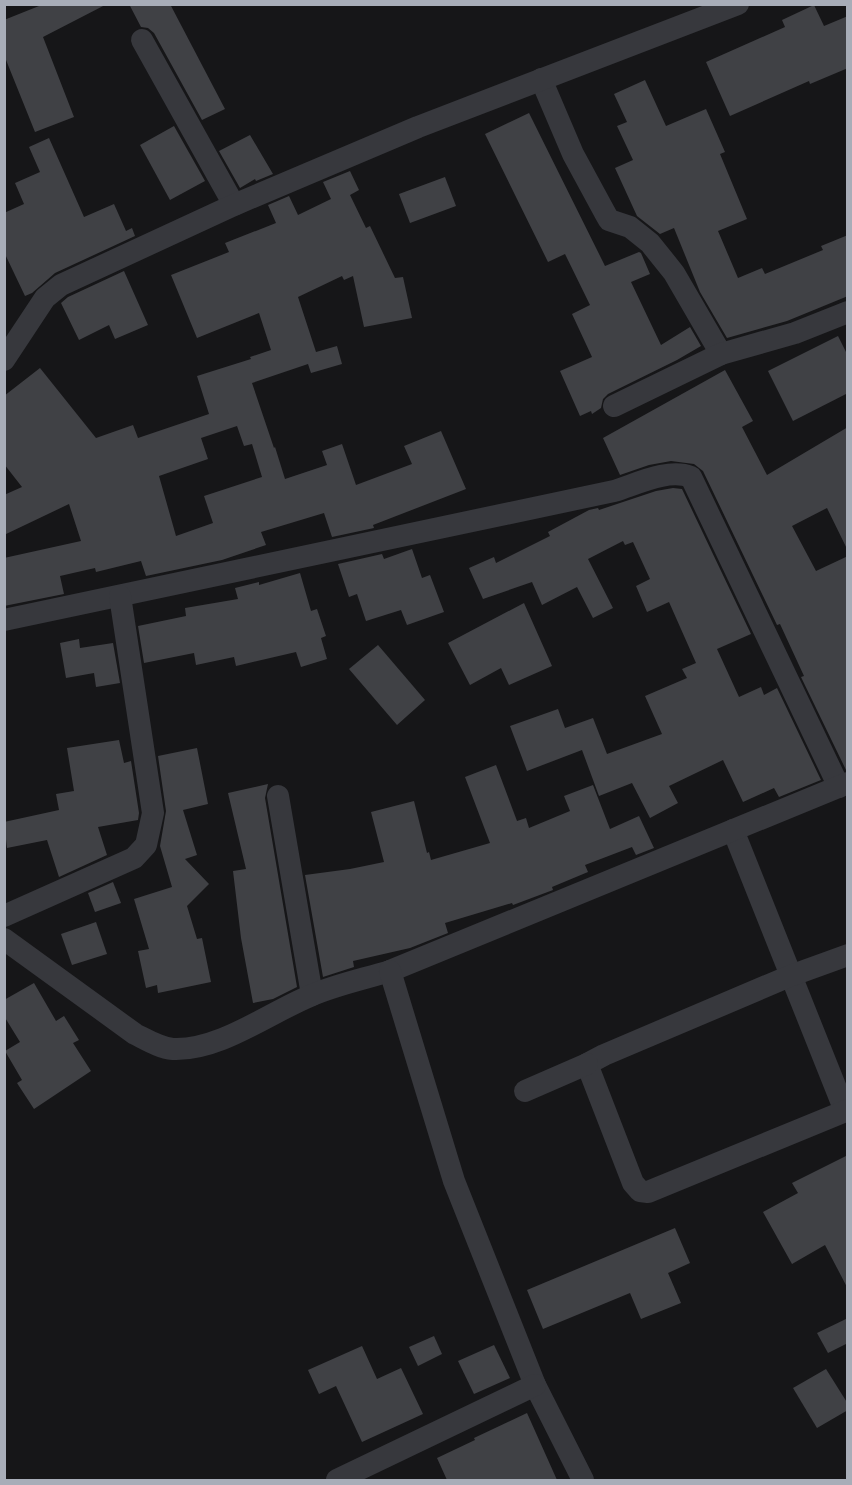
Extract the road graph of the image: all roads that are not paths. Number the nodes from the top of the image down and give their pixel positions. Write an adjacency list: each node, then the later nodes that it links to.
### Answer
1 (738, 4): 3 (street)
2 (142, 40): 4 (street)
3 (541, 80): 4 (street); 6 (street)
4 (234, 205): 7 (street)
5 (848, 312): 6 (street)
6 (721, 354): 8 (street)
7 (4, 360)
8 (614, 406)
9 (120, 596): 10 (street); 11 (street); 14 (street)
10 (4, 620)
11 (843, 785): 13 (street)
12 (278, 796): 19 (street)
13 (733, 830): 17 (street); 18 (street)
14 (4, 916)
15 (4, 939): 19 (street)
16 (848, 955): 18 (street)
17 (390, 972): 19 (street); 23 (street)
18 (790, 976): 20 (street); 22 (street)
19 (312, 995)
20 (587, 1064): 21 (street); 22 (street)
21 (525, 1091)
22 (846, 1111)
23 (535, 1385): 24 (street); 25 (street)
24 (337, 1480)
25 (583, 1480)

